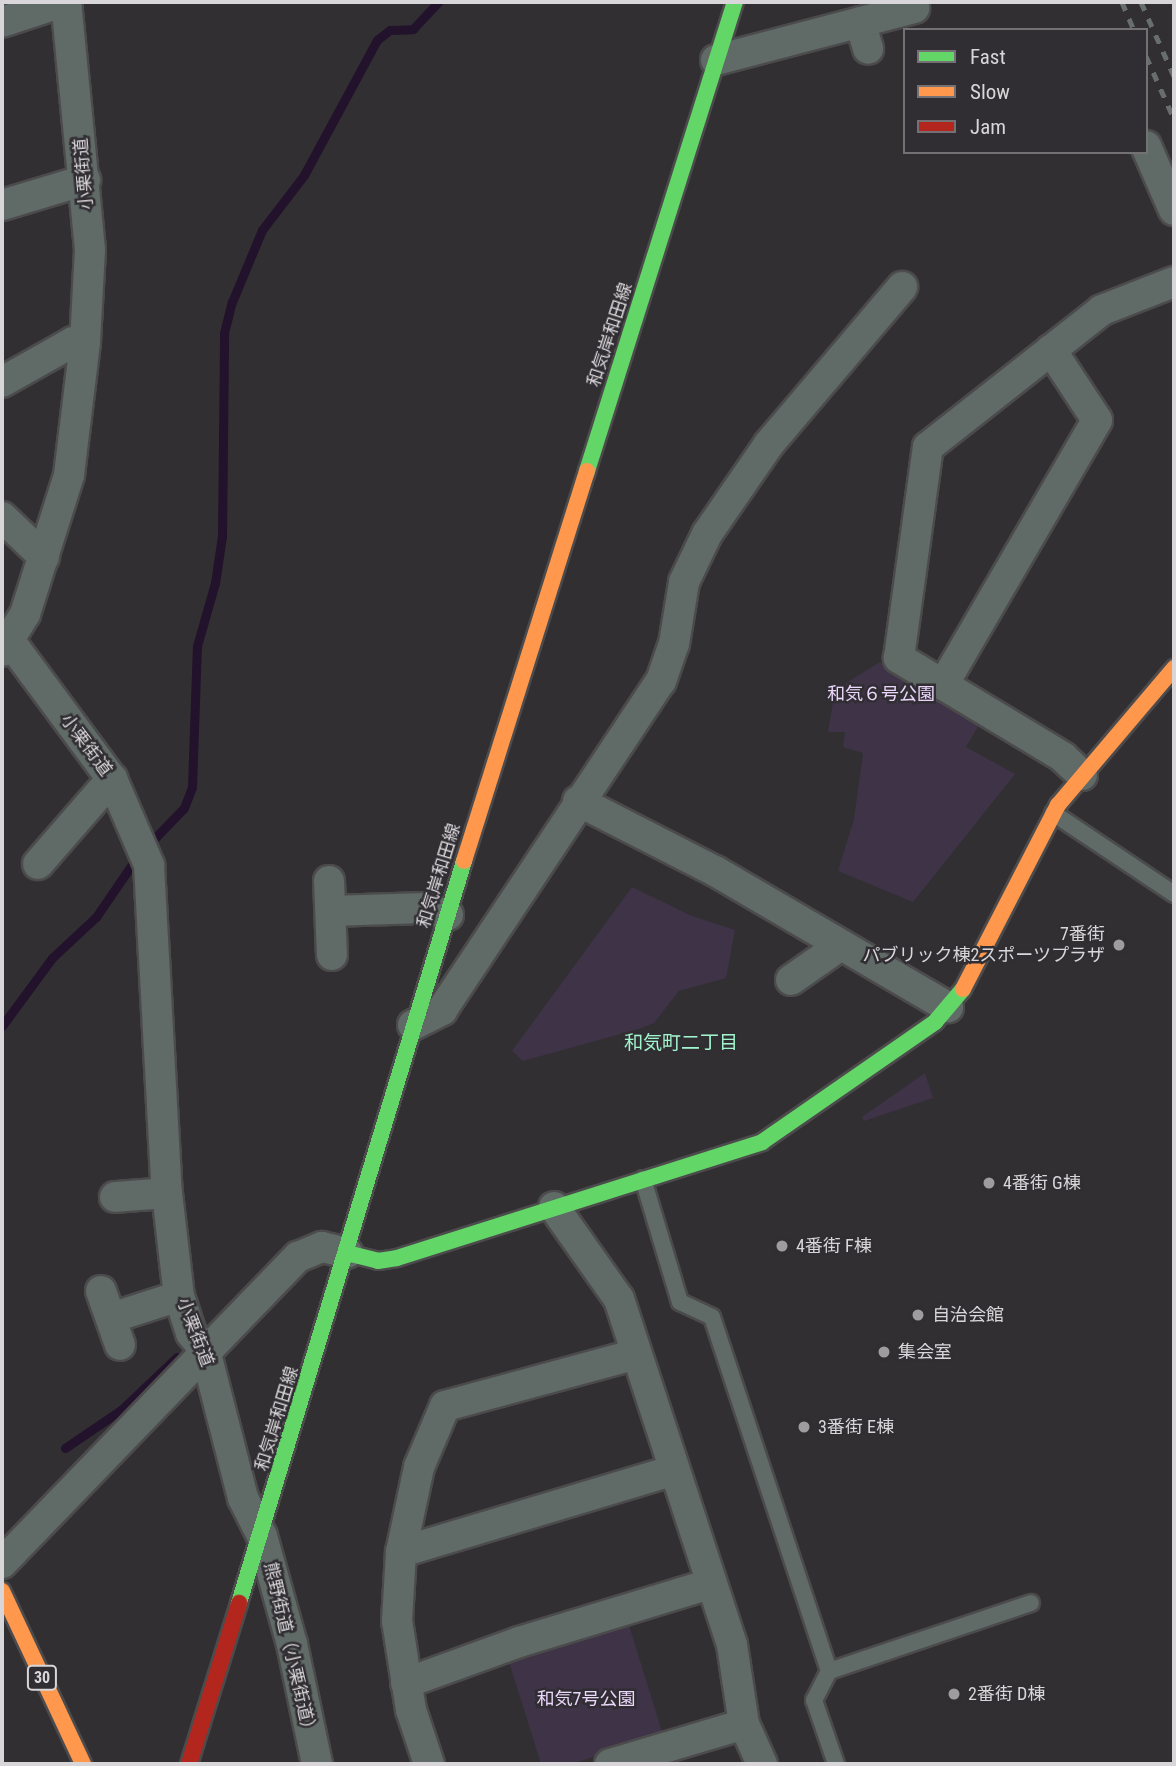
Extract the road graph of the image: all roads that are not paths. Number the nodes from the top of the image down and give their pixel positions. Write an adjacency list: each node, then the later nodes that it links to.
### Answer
1 (64, 2): 4 (street); 7 (street, 小栗街道)
2 (735, 2): 5 (main road, 和気岸和田線)
3 (915, 8): 5 (street)
4 (2, 22)
5 (716, 60): 28 (main road, 和気岸和田線)
6 (1148, 151): 9 (street)
7 (85, 180): 8 (street); 12 (street, 小栗街道)
8 (2, 205)
9 (1174, 210)
10 (1174, 282): 13 (street)
11 (902, 287): 22 (street)
12 (85, 342): 14 (street); 16 (street, 小栗街道)
13 (1051, 350): 19 (street); 19 (street)
14 (2, 382)
15 (2, 517): 16 (street)
16 (44, 557): 17 (street, 小栗街道)
17 (5, 646): 21 (street, 小栗街道)
18 (1174, 668): 20 (main road)
19 (943, 685): 20 (street)
20 (1082, 775): 23 (main road)
21 (112, 779): 24 (street); 35 (street, 小栗街道)
22 (578, 801): 29 (street); 33 (street)
23 (1053, 813): 26 (lane); 32 (main road)
24 (38, 864)
25 (330, 881): 27 (street)
26 (1174, 894)
27 (331, 911): 28 (street); 30 (street)
28 (448, 915): 33 (main road, 和気岸和田線)
29 (841, 945): 31 (street); 32 (street)
30 (332, 955)
31 (791, 980)
32 (948, 1007): 34 (main road)
33 (414, 1025): 38 (main road, 和気岸和田線)
34 (643, 1179): 37 (main road); 50 (lane)
35 (167, 1193): 36 (street); 39 (street, 小栗街道)
36 (116, 1197)
37 (554, 1207): 38 (main road); 42 (street)
38 (347, 1253): 41 (street); 44 (main road, 和気岸和田線)
39 (179, 1296): 40 (street); 41 (street, 小栗街道)
40 (111, 1318)
41 (205, 1350): 44 (street, 小栗街道); 46 (street)
42 (636, 1354): 43 (street); 45 (street)
43 (674, 1470): 45 (street); 47 (street)
44 (262, 1536): 54 (main road, 和気岸和田線); 55 (street, 熊野街道（小栗街道）)
45 (401, 1552): 51 (street)
46 (2, 1563)
47 (710, 1584): 51 (street); 52 (street)
48 (2, 1591): 53 (main road, 30)
49 (1031, 1603): 50 (lane)
50 (829, 1671): 59 (lane)
51 (406, 1683): 56 (street)
52 (744, 1724): 57 (street); 58 (street)
53 (83, 1764)
54 (189, 1764)
55 (317, 1764)
56 (429, 1764)
57 (610, 1764)
58 (762, 1764)
59 (836, 1764)

